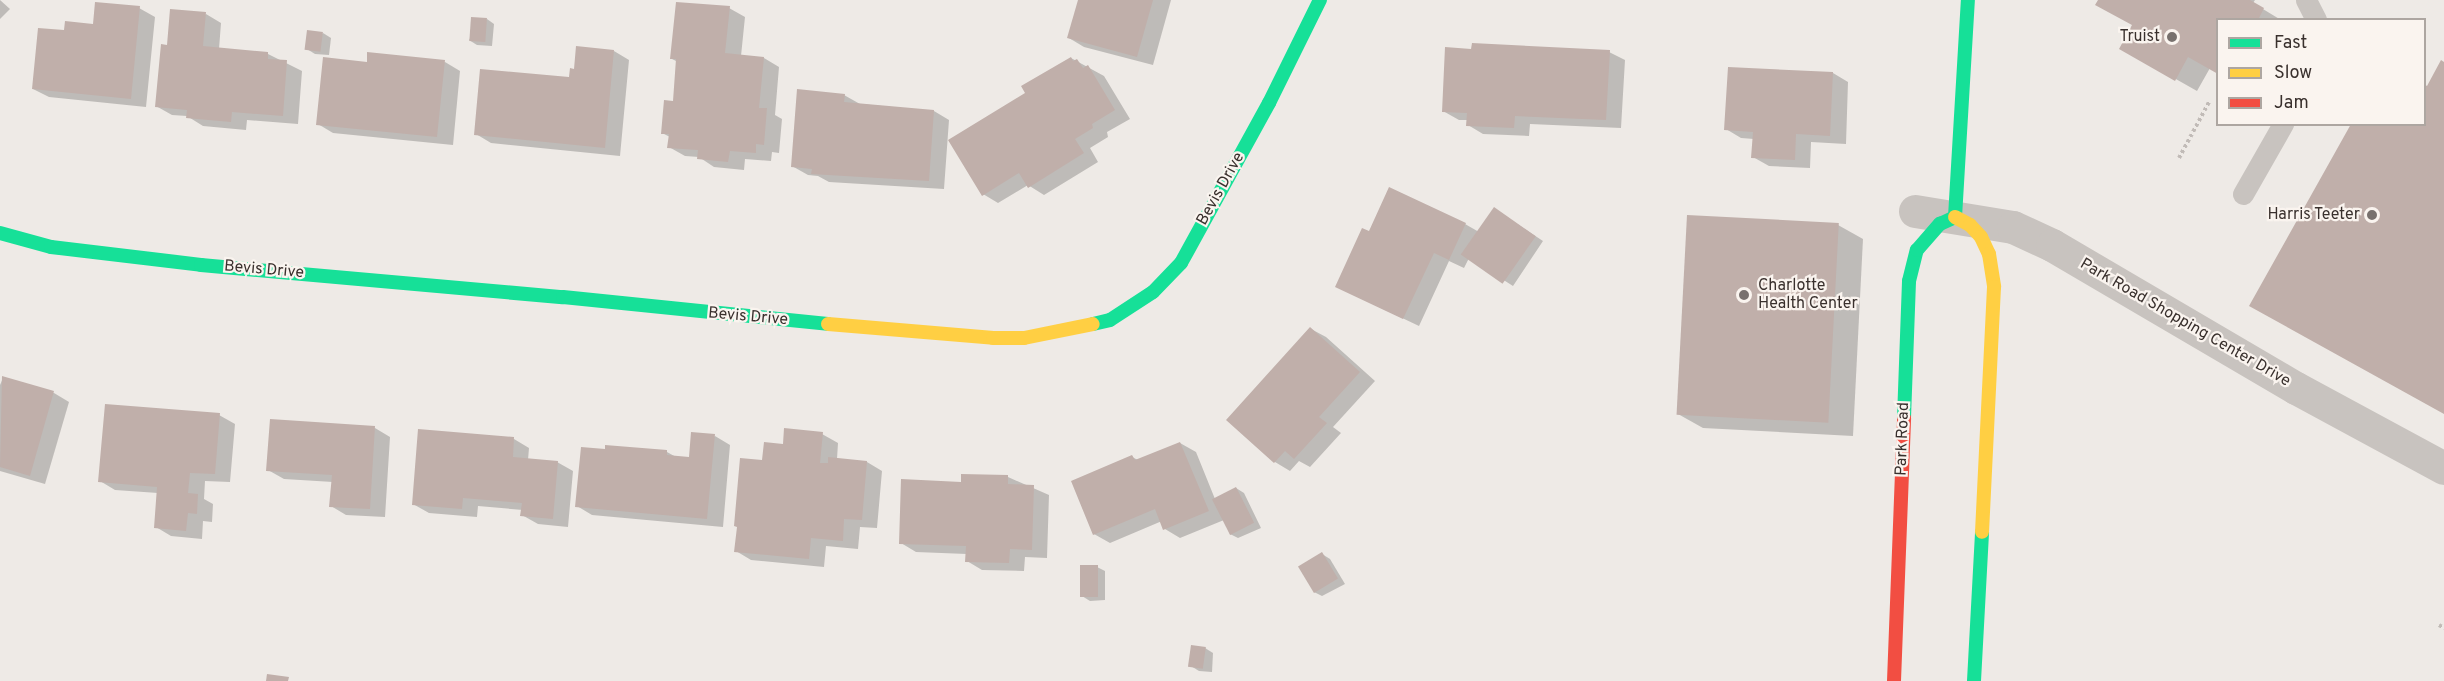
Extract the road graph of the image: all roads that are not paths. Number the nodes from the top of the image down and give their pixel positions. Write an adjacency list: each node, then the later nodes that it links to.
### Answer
1 (1320, 0): 9 (street, Bevis Drive)
2 (1968, 0): 8 (street)
3 (2306, 0): 4 (lane)
4 (2315, 18)
5 (2282, 126): 6 (lane)
6 (2243, 194)
7 (1915, 211): 8 (street, Park Road Shopping Center Drive)
8 (1955, 218): 10 (street, Park Road Shopping Center Drive); 11 (street, Park Road); 12 (street)
9 (0, 233)
10 (2444, 468)
11 (1894, 681)
12 (1974, 681)

